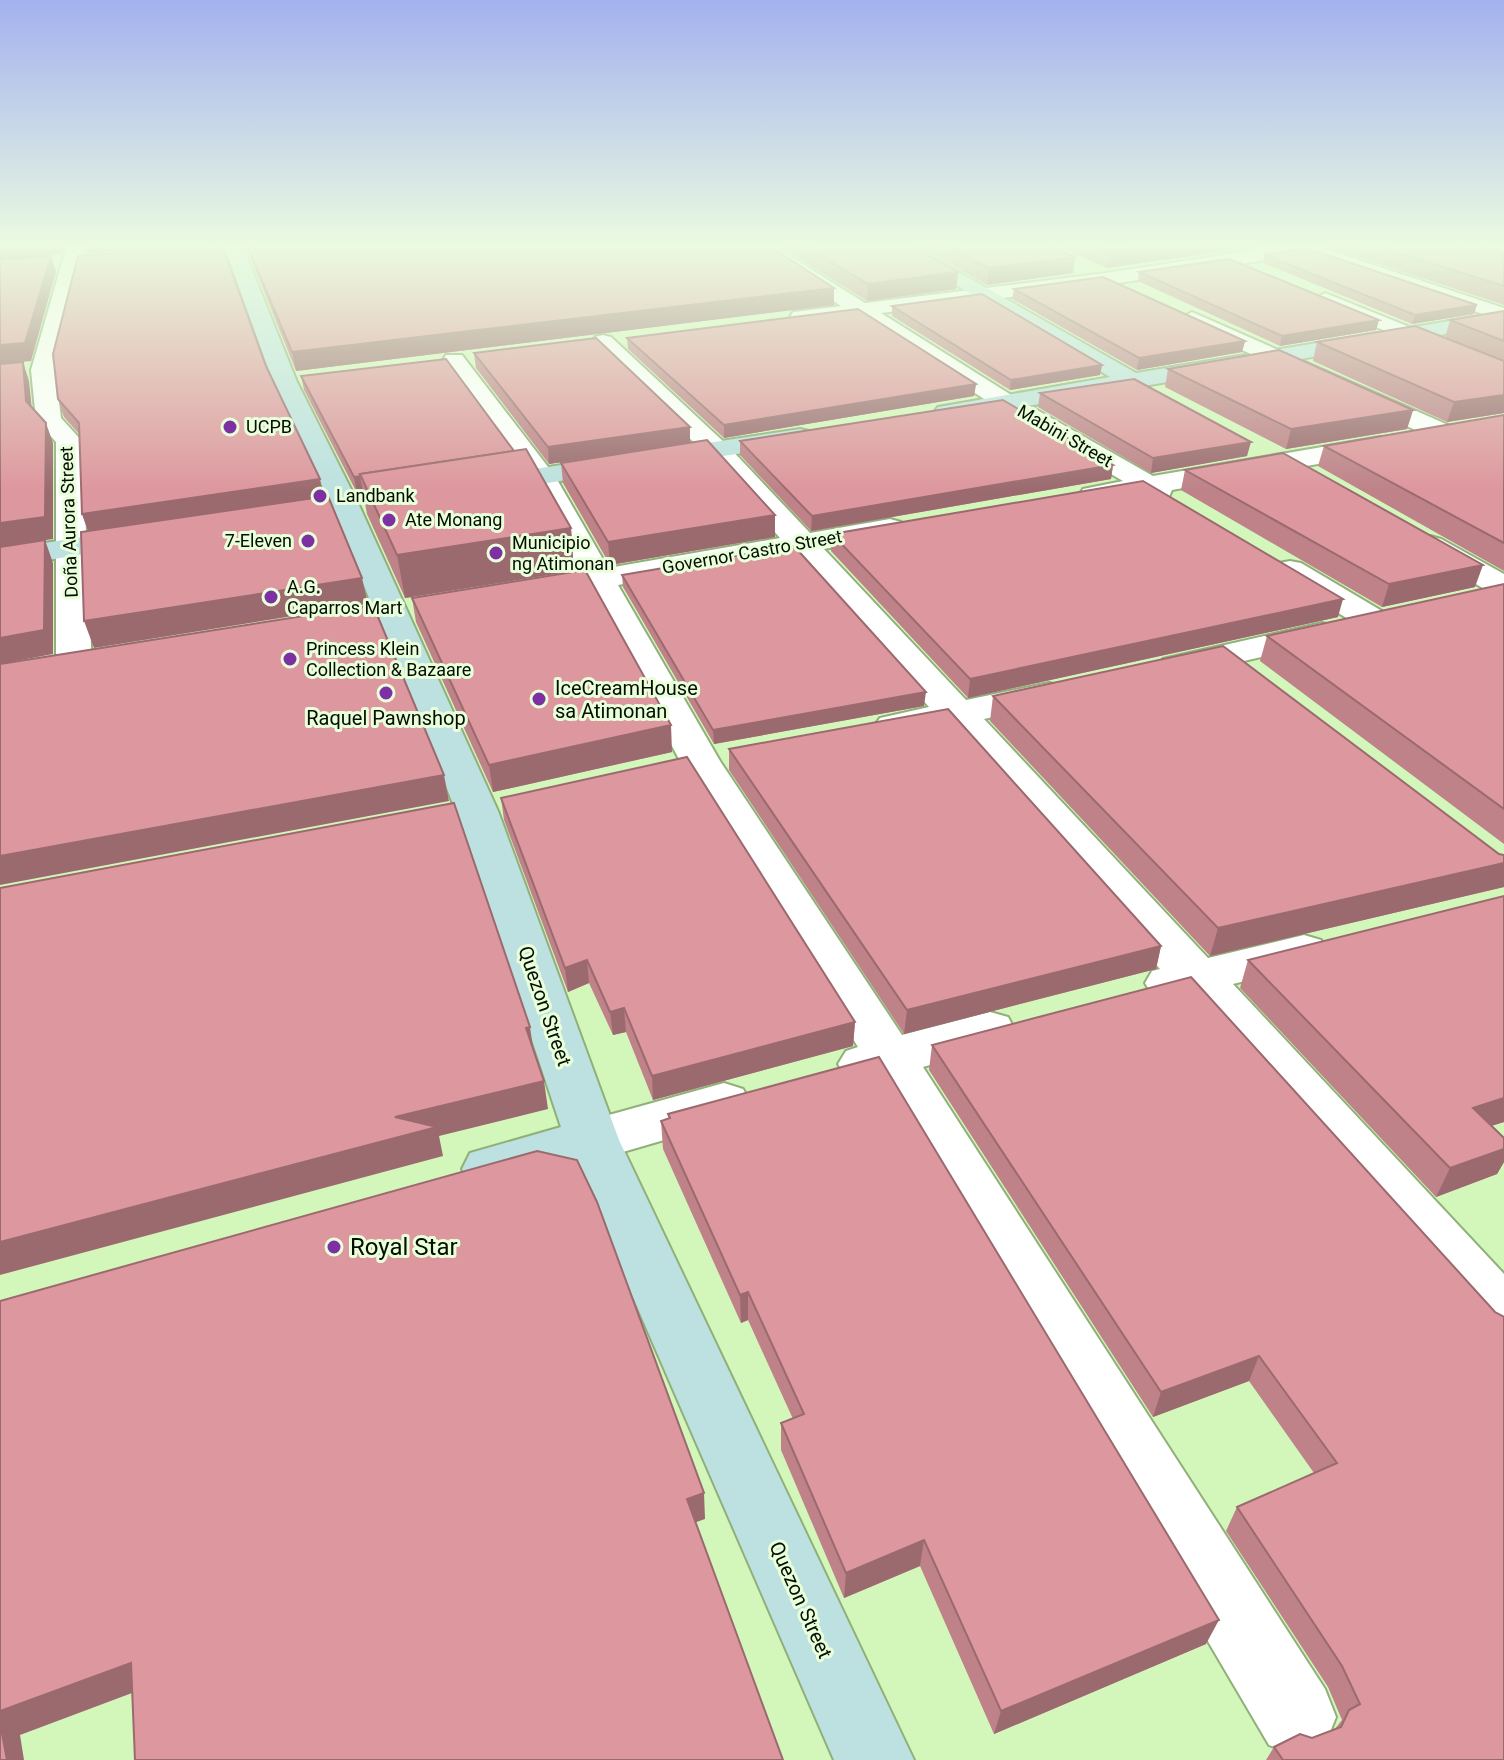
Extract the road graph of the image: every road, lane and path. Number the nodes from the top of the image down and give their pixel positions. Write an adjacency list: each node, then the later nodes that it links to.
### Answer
1 (54, 327): 12 (street, Doña Aurora Street)
2 (266, 327): 53 (main road, Quezon Street)
3 (890, 327): 16 (street, Mabini Street)
4 (1041, 327): 15 (main road)
5 (1211, 327): 11 (street)
6 (1392, 327): 8 (street)
7 (1450, 327): 8 (main road)
8 (1411, 335): 11 (main road); 14 (street)
9 (608, 341): 23 (street)
10 (484, 357): 25 (street)
11 (1279, 358): 15 (main road); 21 (street)
12 (43, 370): 13 (street); 35 (street, Doña Aurora Street)
13 (14, 372)
14 (1504, 373)
15 (1135, 382): 16 (main road); 17 (street)
16 (1007, 403): 18 (main road); 26 (street, Mabini Street)
17 (1175, 404)
18 (916, 418)
19 (1475, 429): 21 (street)
20 (824, 433): 23 (main road)
21 (1446, 434): 24 (street)
22 (1243, 440): 24 (street)
23 (717, 450): 25 (main road); 34 (street)
24 (1284, 462): 26 (street); 27 (street)
25 (541, 476): 28 (main road); 38 (street)
26 (1149, 485): 29 (street); 30 (street, Mabini Street)
27 (1325, 485)
28 (450, 489)
29 (1058, 500)
30 (1189, 509)
31 (922, 523): 34 (street, Governor Castro Street)
32 (1408, 532): 39 (street)
33 (162, 534): 35 (main road)
34 (801, 543): 38 (street, Governor Castro Street); 46 (street)
35 (71, 548): 37 (main road); 42 (street, Doña Aurora Street)
36 (1269, 557): 41 (street)
37 (0, 559)
38 (581, 582): 52 (street)
39 (1504, 590): 40 (street)
40 (1461, 602)
41 (1225, 655): 43 (street); 44 (street)
42 (75, 666)
43 (1135, 675)
44 (1263, 684)
45 (1090, 685): 46 (street)
46 (954, 715): 47 (street); 49 (street)
47 (864, 731)
48 (1349, 940): 49 (street)
49 (1194, 977): 50 (street); 55 (street)
50 (1133, 993)
51 (1027, 1021): 52 (street)
52 (890, 1057): 53 (street); 56 (street)
53 (592, 1140): 54 (main road); 57 (main road, Quezon Street)
54 (440, 1183)
55 (1504, 1316)
56 (1297, 1717)
57 (874, 1760)

